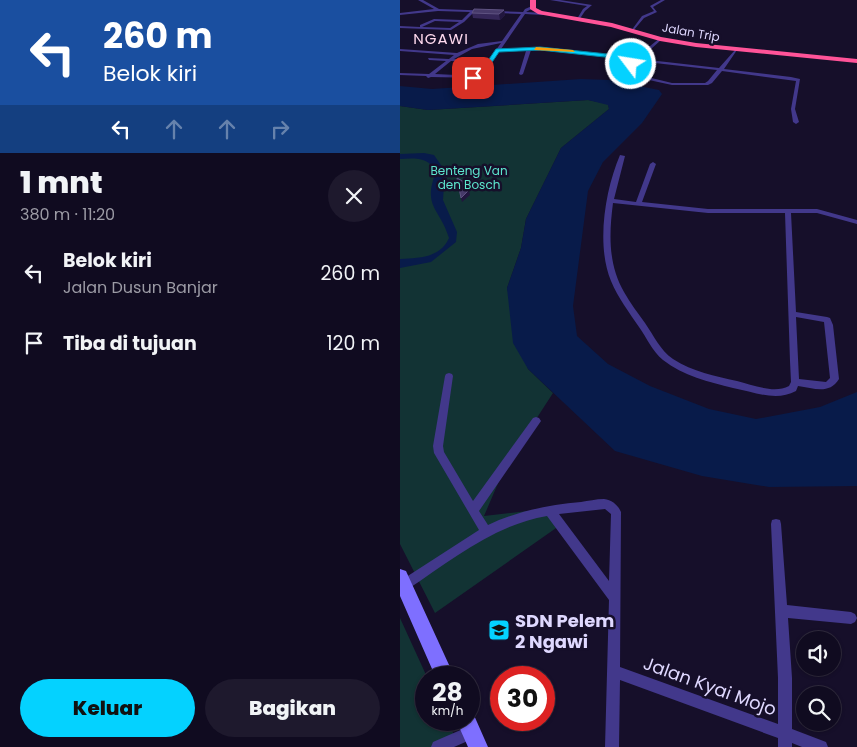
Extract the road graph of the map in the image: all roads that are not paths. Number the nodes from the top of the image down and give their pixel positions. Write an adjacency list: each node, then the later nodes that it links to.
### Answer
1 (420, 0): 6 (street)
2 (552, 0): 5 (street); 12 (street)
3 (663, 0): 16 (street)
4 (532, 3): 9 (street); 11 (highway, Jalan Trip)
5 (545, 6)
6 (438, 10): 7 (street); 8 (street)
7 (473, 11): 9 (street); 13 (street)
8 (428, 12): 10 (street); 15 (street)
9 (524, 13): 11 (street); 18 (street)
10 (400, 14)
11 (543, 14): 12 (highway, Jalan Trip)
12 (580, 19): 16 (highway, Jalan Trip)
13 (463, 21): 14 (street); 14 (street)
14 (420, 26): 15 (street)
15 (400, 27)
16 (632, 30): 17 (highway, Jalan Trip)
17 (660, 39): 22 (highway, Jalan Trip); 24 (street)
18 (502, 42): 21 (street); 23 (street)
19 (529, 49): 21 (street); 24 (street); 31 (street)
20 (400, 50): 23 (street)
21 (498, 50): 28 (street)
22 (736, 51): 27 (highway, Jalan Trip); 29 (street)
23 (455, 54): 26 (street)
24 (637, 58): 29 (street); 29 (street)
25 (429, 59): 26 (street)
26 (448, 61): 28 (street); 32 (street)
27 (857, 61)
28 (488, 62): 32 (street)
29 (719, 69): 33 (street)
30 (400, 74): 32 (street)
31 (521, 74)
32 (428, 77)
33 (796, 122)
34 (622, 156): 36 (street)
35 (652, 164): 37 (street)
36 (611, 201): 37 (street); 42 (street)
37 (639, 204): 38 (street)
38 (788, 213): 39 (street); 40 (street)
39 (857, 222)
40 (794, 314): 42 (street); 42 (street)
41 (449, 376): 44 (street)
42 (795, 382)
43 (536, 421): 44 (street)
44 (474, 509): 47 (street)
45 (551, 512): 47 (street); 49 (street); 49 (street)
46 (776, 524): 50 (street)
47 (486, 532): 48 (street)
48 (402, 581): 52 (street)
49 (615, 599): 53 (street)
50 (781, 611): 51 (street); 55 (street)
51 (850, 618)
52 (441, 666)
53 (614, 671): 55 (street, Jalan Kyai Mojo); 57 (street)
54 (472, 733): 56 (street)
55 (786, 740): 58 (street, Jalan Kyai Mojo)
56 (438, 747)
57 (612, 747)
58 (821, 747)

